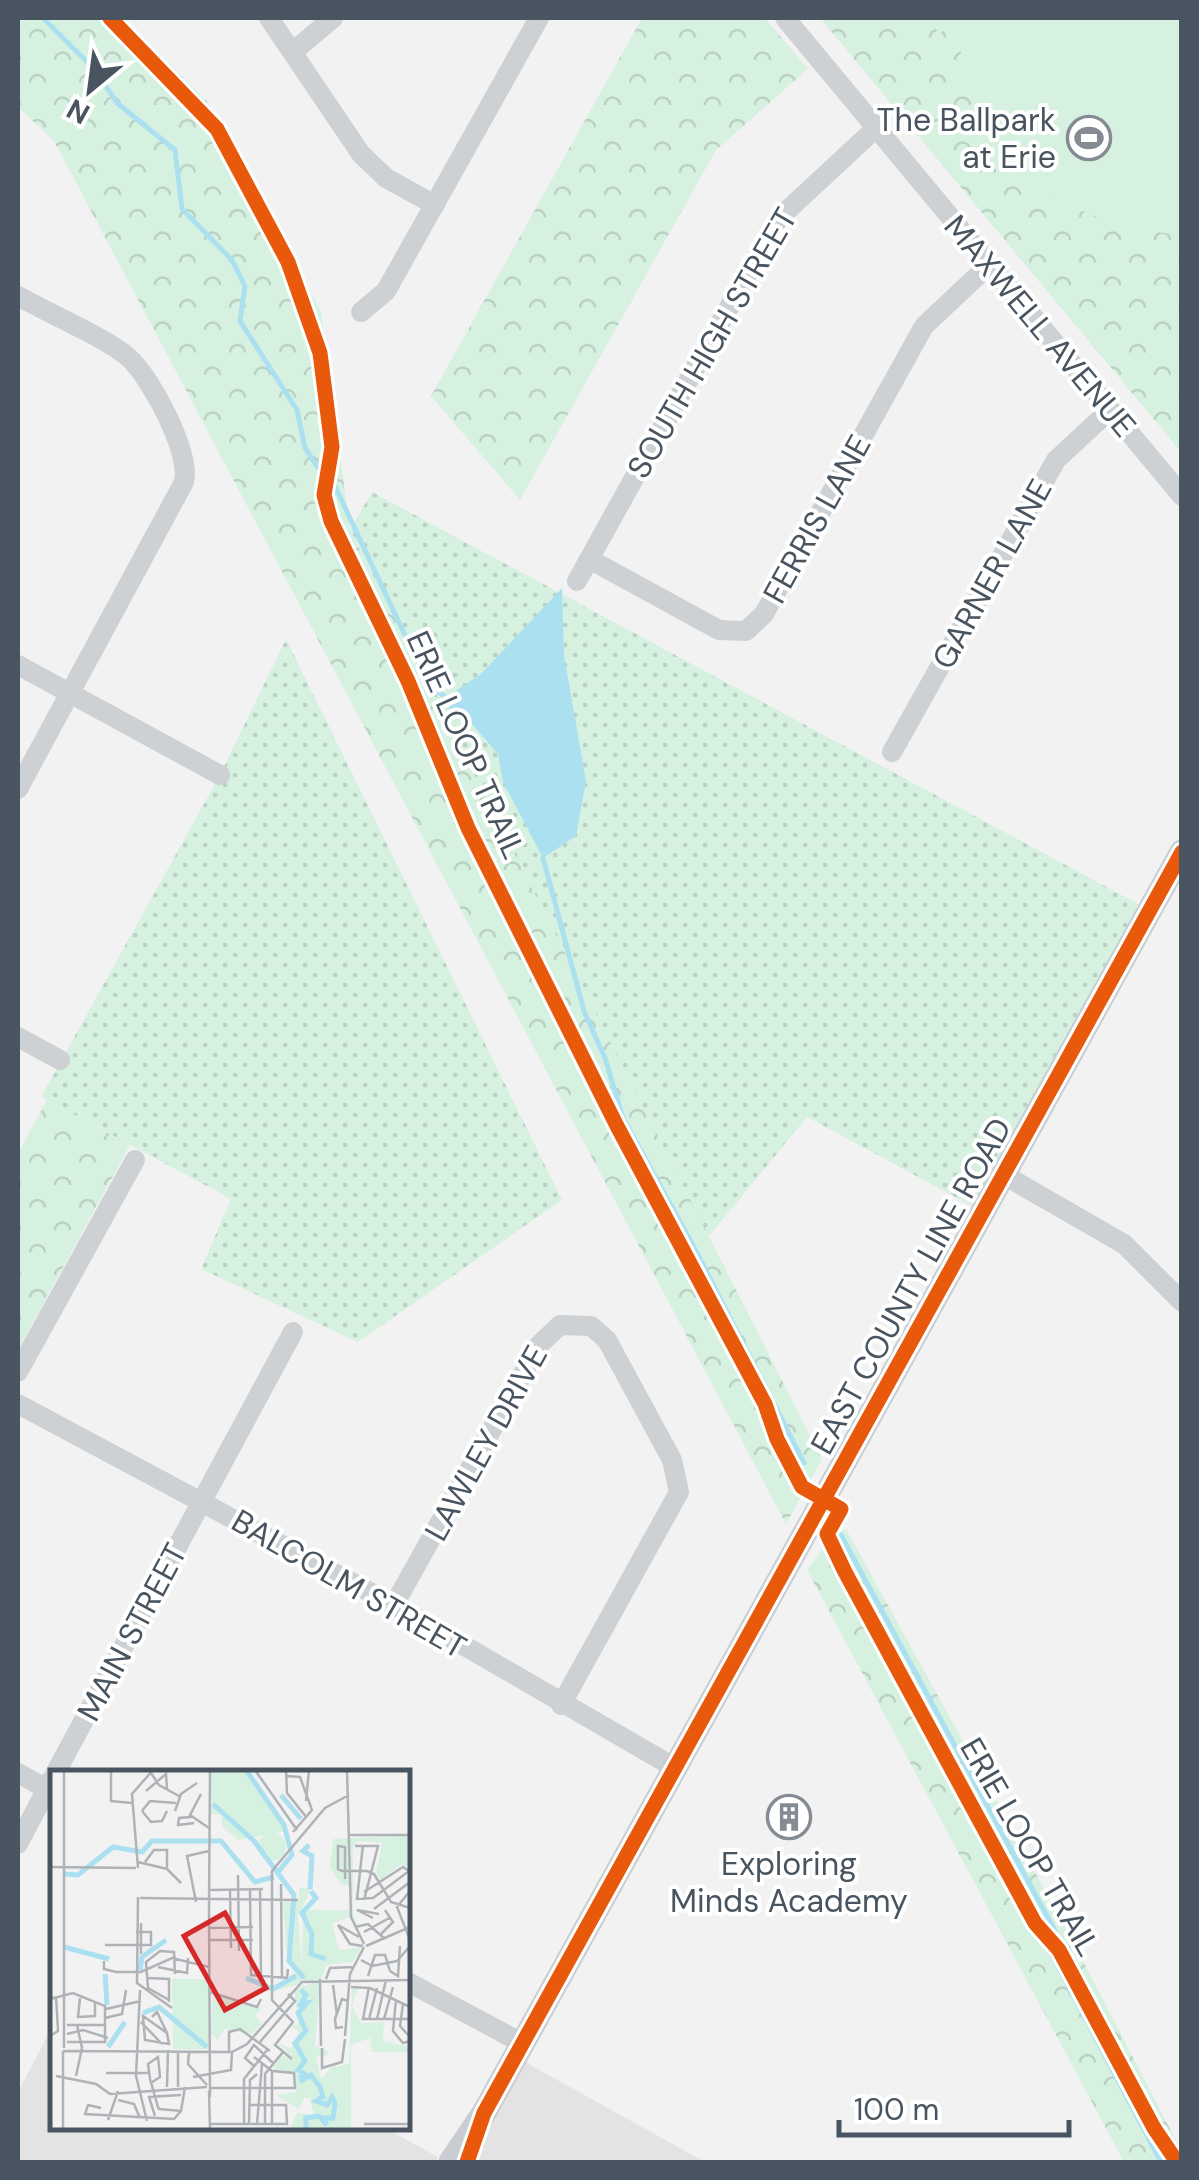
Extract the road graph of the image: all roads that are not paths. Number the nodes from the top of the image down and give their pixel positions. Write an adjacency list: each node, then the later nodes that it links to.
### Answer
1 (268, 18): 5 (street)
2 (332, 18): 5 (street)
3 (539, 18): 7 (street)
4 (785, 18): 6 (street, MAXWELL AVENUE)
5 (295, 50): 7 (street)
6 (876, 128): 8 (street, MAXWELL AVENUE); 13 (street, SOUTH HIGH STREET)
7 (435, 204): 10 (street)
8 (988, 265): 11 (street, MAXWELL AVENUE); 13 (street, FERRIS LANE)
9 (18, 296): 16 (street)
10 (360, 312)
11 (1110, 410): 12 (street, MAXWELL AVENUE); 17 (street, GARNER LANE)
12 (1182, 496)
13 (589, 559): 14 (street, SOUTH HIGH STREET)
14 (577, 581)
15 (18, 665): 16 (street)
16 (70, 693): 18 (street); 19 (street)
17 (892, 752)
18 (220, 775)
19 (18, 788)
20 (1182, 852): 24 (main road, EAST COUNTY LINE ROAD)
21 (18, 1037): 22 (street)
22 (60, 1060)
23 (135, 1160): 27 (street)
24 (1004, 1175): 25 (street); 32 (main road, EAST COUNTY LINE ROAD)
25 (1182, 1302)
26 (293, 1332): 29 (street, MAIN STREET)
27 (18, 1372)
28 (18, 1404): 29 (street, BALCOLM STREET)
29 (202, 1501): 30 (street, BALCOLM STREET); 33 (street, MAIN STREET)
30 (394, 1606): 31 (street, BALCOLM STREET); 31 (street, LAWLEY DRIVE)
31 (561, 1704): 32 (street, BALCOLM STREET)
32 (677, 1769): 39 (main road, EAST COUNTY LINE ROAD)
33 (59, 1770)
34 (18, 1773): 35 (street)
35 (50, 1782)
36 (50, 1787): 37 (street, MAIN STREET)
37 (18, 1844)
38 (410, 1983): 39 (street)
39 (522, 2044): 40 (main road, EAST COUNTY LINE ROAD)
40 (484, 2112): 41 (main road, EAST COUNTY LINE ROAD); 42 (main road, EAST COUNTY LINE ROAD)
41 (451, 2162)
42 (467, 2162)

